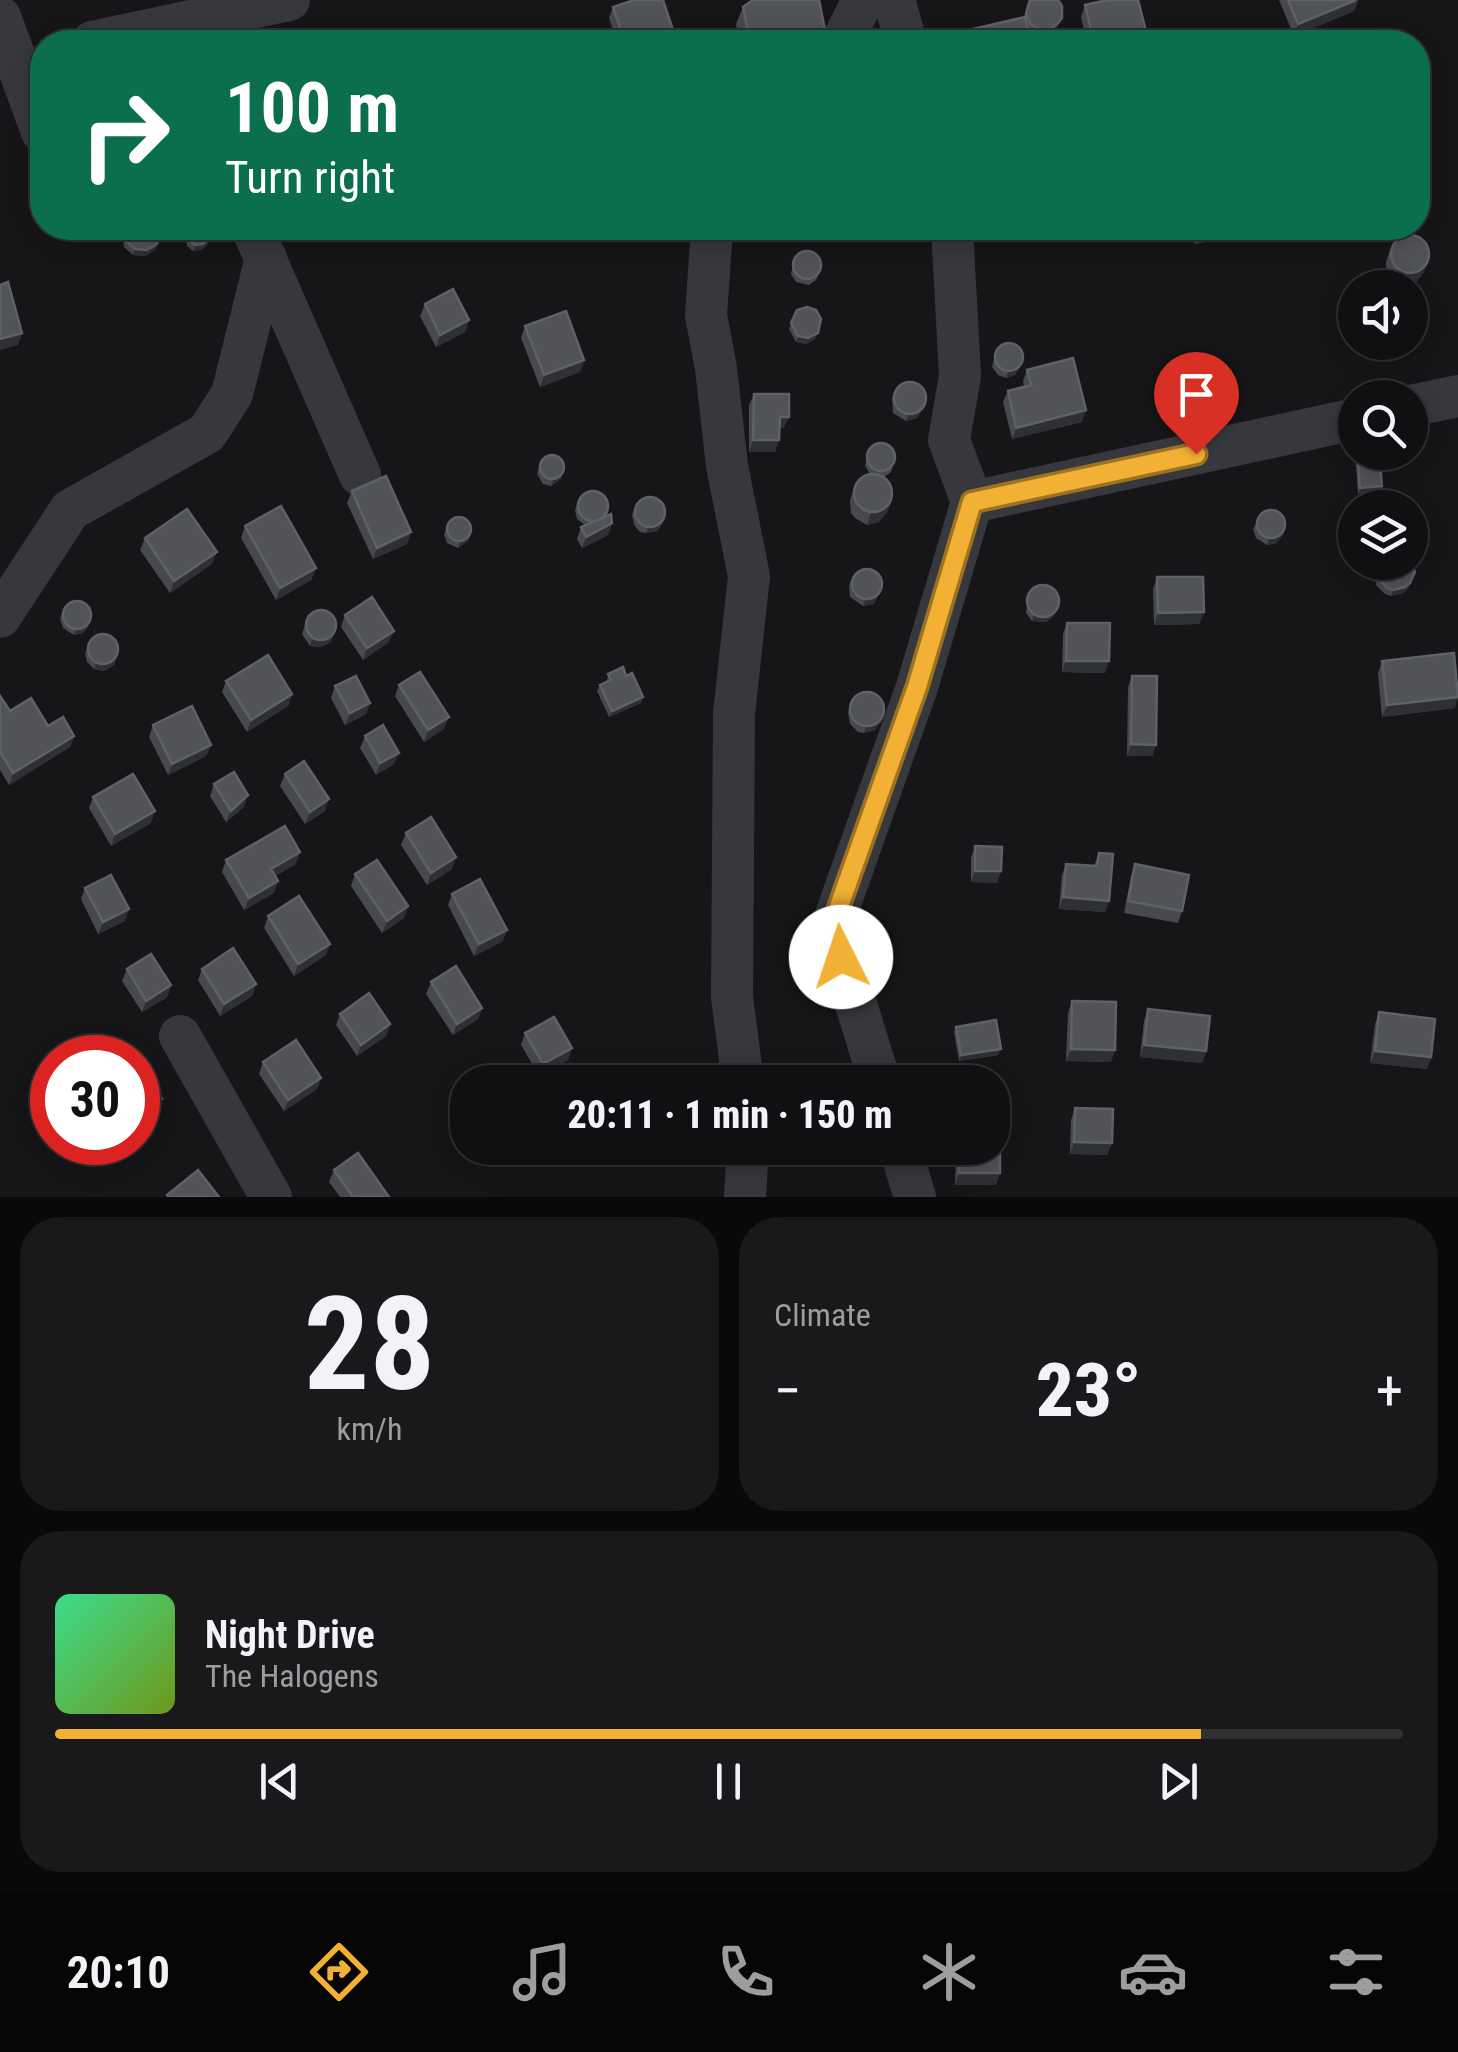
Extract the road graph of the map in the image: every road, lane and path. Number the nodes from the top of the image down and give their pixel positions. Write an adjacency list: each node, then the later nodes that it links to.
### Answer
1 (289, 0): 5 (street)
2 (863, 0): 6 (street)
3 (894, 0): 7 (street)
4 (0, 17): 8 (street)
5 (184, 30)
6 (848, 30)
7 (903, 30)
8 (28, 55)
9 (711, 240): 19 (street)
10 (953, 240): 16 (street)
11 (259, 243): 15 (street); 17 (street)
12 (1458, 396): 13 (street)
13 (1428, 402)
14 (1338, 422): 16 (street)
15 (360, 475)
16 (972, 502): 20 (street)
17 (0, 616)
18 (180, 1036): 23 (street)
19 (741, 1065)
20 (875, 1065)
21 (747, 1165): 24 (street)
22 (906, 1165): 25 (street)
23 (270, 1197)
24 (745, 1197)
25 (916, 1197)

